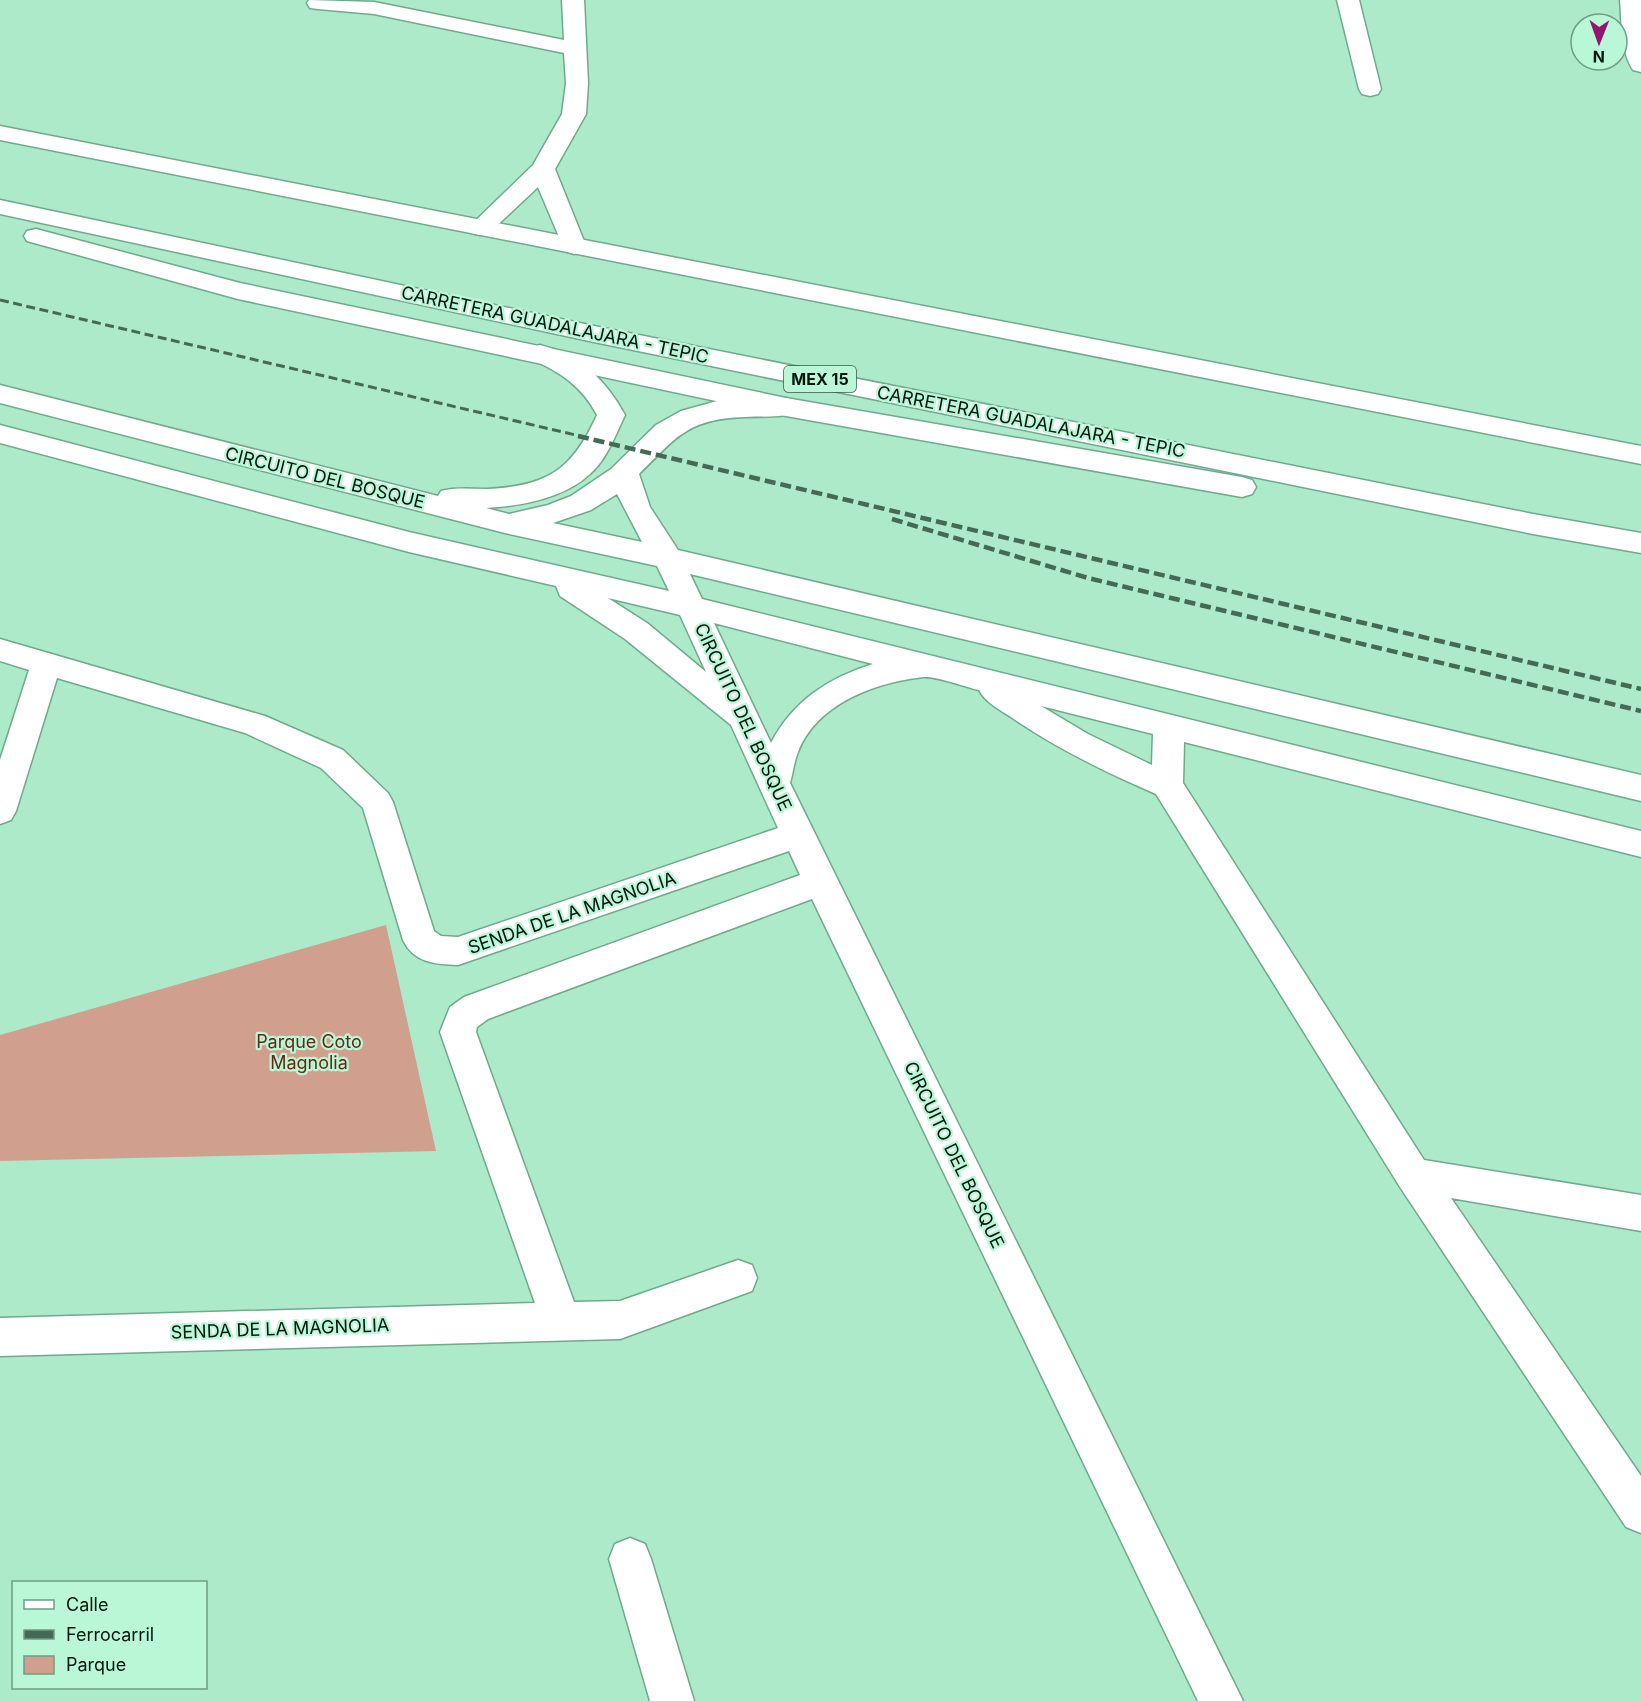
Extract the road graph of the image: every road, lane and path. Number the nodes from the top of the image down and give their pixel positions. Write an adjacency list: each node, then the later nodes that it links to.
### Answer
1 (573, 0): 5 (main road)
2 (1348, 0): 7 (main road)
3 (1631, 0): 6 (main road)
4 (318, 3): 5 (main road)
5 (573, 48): 9 (main road)
6 (1641, 65)
7 (1370, 90)
8 (0, 133): 12 (main road)
9 (543, 169): 12 (main road); 13 (main road)
10 (0, 207): 23 (main road, CARRETERA GUADALAJARA - TEPIC / MEX 15)
11 (0, 225): 14 (main road)
12 (480, 228): 13 (main road)
13 (574, 246): 18 (main road)
14 (540, 353): 16 (main road); 20 (main road)
15 (0, 394): 20 (main road, CIRCUITO DEL BOSQUE)
16 (786, 407): 19 (main road); 23 (main road)
17 (0, 434): 21 (main road, CIRCUITO DEL BOSQUE)
18 (1641, 455)
19 (625, 472): 22 (main road); 25 (main road)
20 (391, 495): 22 (main road, CIRCUITO DEL BOSQUE)
21 (322, 518): 22 (main road); 26 (main road, CIRCUITO DEL BOSQUE)
22 (506, 523): 25 (main road, CIRCUITO DEL BOSQUE)
23 (1533, 524): 24 (main road, CARRETERA GUADALAJARA - TEPIC / MEX 15)
24 (1641, 543)
25 (668, 558): 27 (main road, CIRCUITO DEL BOSQUE); 36 (main road)
26 (522, 568): 27 (main road, CIRCUITO DEL BOSQUE); 32 (main road)
27 (692, 607): 30 (main road); 32 (main road, CIRCUITO DEL BOSQUE)
28 (0, 650): 29 (main road, SENDA DE LA MAGNOLIA)
29 (46, 664): 37 (main road); 38 (main road, SENDA DE LA MAGNOLIA)
30 (937, 668): 31 (main road); 34 (main road)
31 (981, 678): 33 (main road); 35 (main road)
32 (747, 723): 34 (main road, CIRCUITO DEL BOSQUE)
33 (1169, 726): 35 (main road); 39 (main road)
34 (774, 783): 38 (main road, CIRCUITO DEL BOSQUE)
35 (1167, 785): 41 (main road)
36 (1641, 788)
37 (0, 811)
38 (798, 835): 40 (main road, CIRCUITO DEL BOSQUE)
39 (1641, 843)
40 (820, 882): 44 (main road); 49 (main road, CIRCUITO DEL BOSQUE)
41 (1413, 1175): 42 (main road); 46 (main road)
42 (1641, 1213)
43 (738, 1278): 44 (main road, SENDA DE LA MAGNOLIA)
44 (561, 1321): 45 (main road, SENDA DE LA MAGNOLIA)
45 (0, 1336)
46 (1641, 1512)
47 (630, 1559): 48 (main road)
48 (672, 1701)
49 (1221, 1701)

